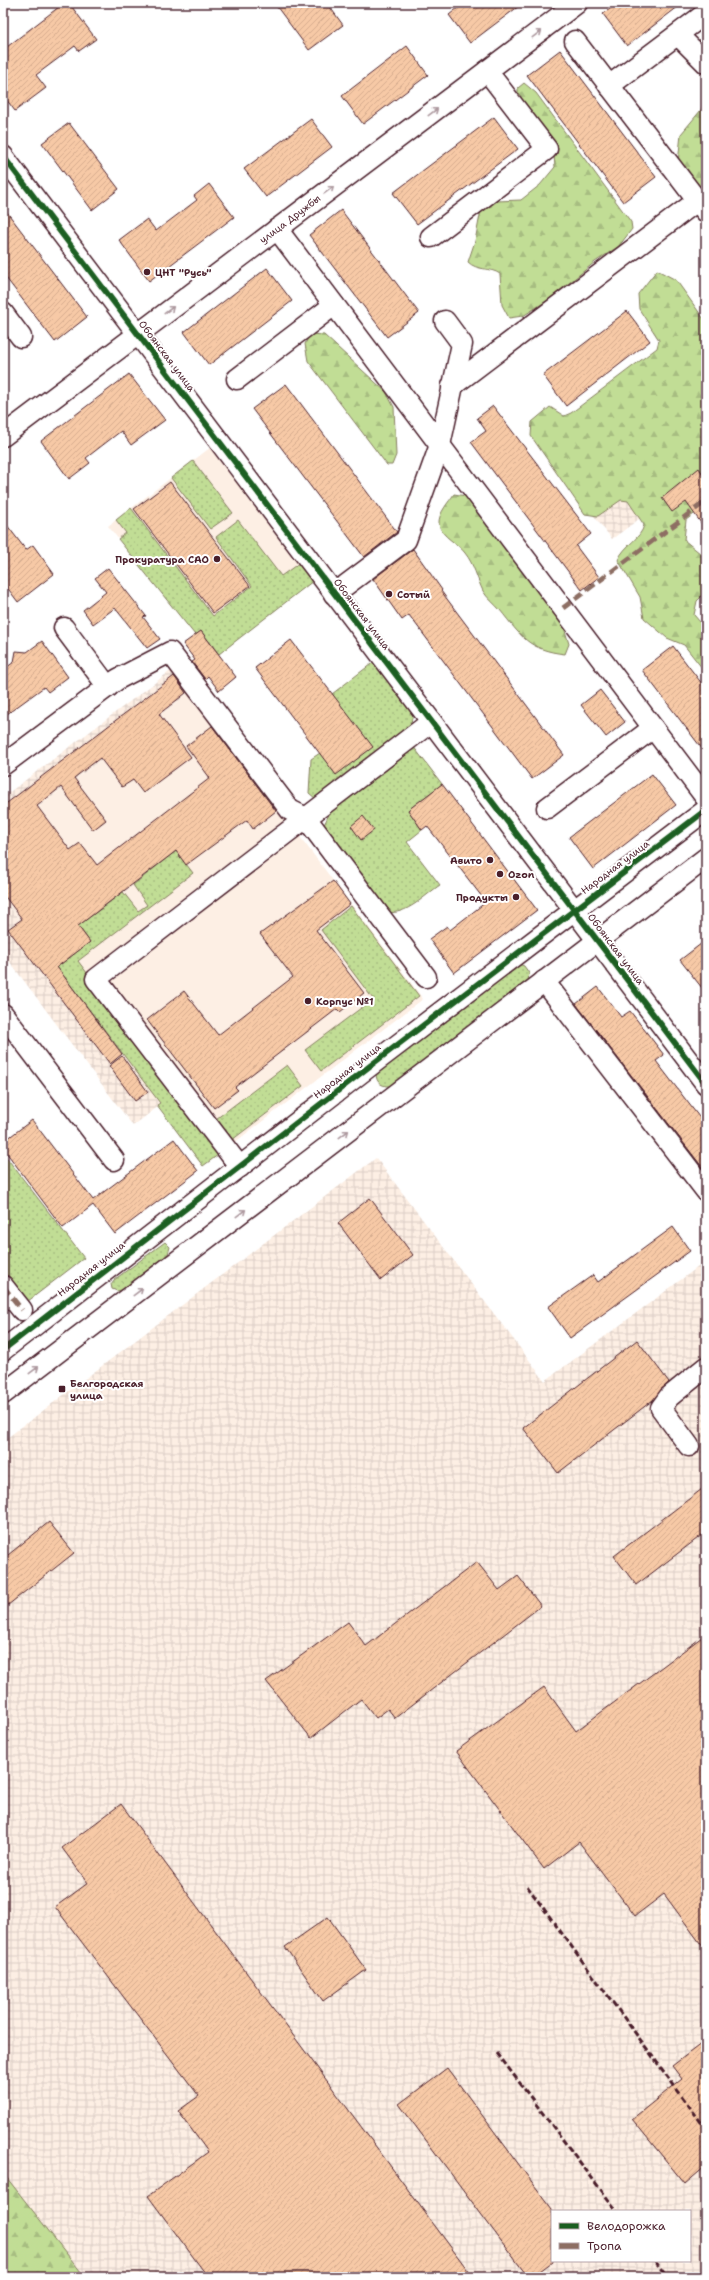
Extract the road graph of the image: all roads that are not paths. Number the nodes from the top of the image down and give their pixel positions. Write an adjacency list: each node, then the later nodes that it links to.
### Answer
1 (578, 3): 6 (street, улица Дружбы, one-way to 1)
2 (706, 13): 3 (street)
3 (678, 34): 5 (street); 7 (street)
4 (575, 41): 7 (street)
5 (706, 63)
6 (487, 71): 10 (street, улица Дружбы, one-way to 6); 11 (street)
7 (610, 86): 9 (street)
8 (3, 156): 15 (street, Обоянская улица)
9 (702, 206): 18 (street)
10 (277, 229): 12 (street); 15 (street, улица Дружбы, one-way to 10)
11 (431, 237)
12 (334, 305): 17 (street); 20 (street)
13 (3, 313): 16 (street)
14 (444, 321): 18 (street)
15 (138, 334): 19 (street, улица Дружбы); 21 (street, Обоянская улица)
16 (21, 337)
17 (237, 379)
18 (452, 386): 20 (street)
19 (3, 436)
20 (440, 445): 21 (street); 25 (street)
21 (334, 594): 24 (street, Обоянская улица)
22 (64, 628): 23 (street)
23 (108, 687): 26 (street); 30 (street)
24 (431, 722): 30 (street); 32 (street, Обоянская улица)
25 (653, 728): 27 (street); 28 (street)
26 (3, 764)
27 (706, 798)
28 (547, 808)
29 (706, 810): 32 (street, Народная улица)
30 (306, 818): 34 (street); 39 (street)
31 (706, 858): 33 (street)
32 (573, 910): 33 (street, Обоянская улица); 39 (street, Народная улица)
33 (597, 941): 35 (street); 37 (street, Обоянская улица)
34 (426, 977)
35 (544, 981): 40 (street); 45 (street, one-way to 35)
36 (3, 1014): 38 (street)
37 (706, 1084)
38 (114, 1160)
39 (240, 1167): 43 (street, Народная улица)
40 (706, 1192)
41 (3, 1286): 42 (street)
42 (22, 1310)
43 (3, 1350)
44 (706, 1367): 46 (street)
45 (3, 1394)
46 (689, 1446)

